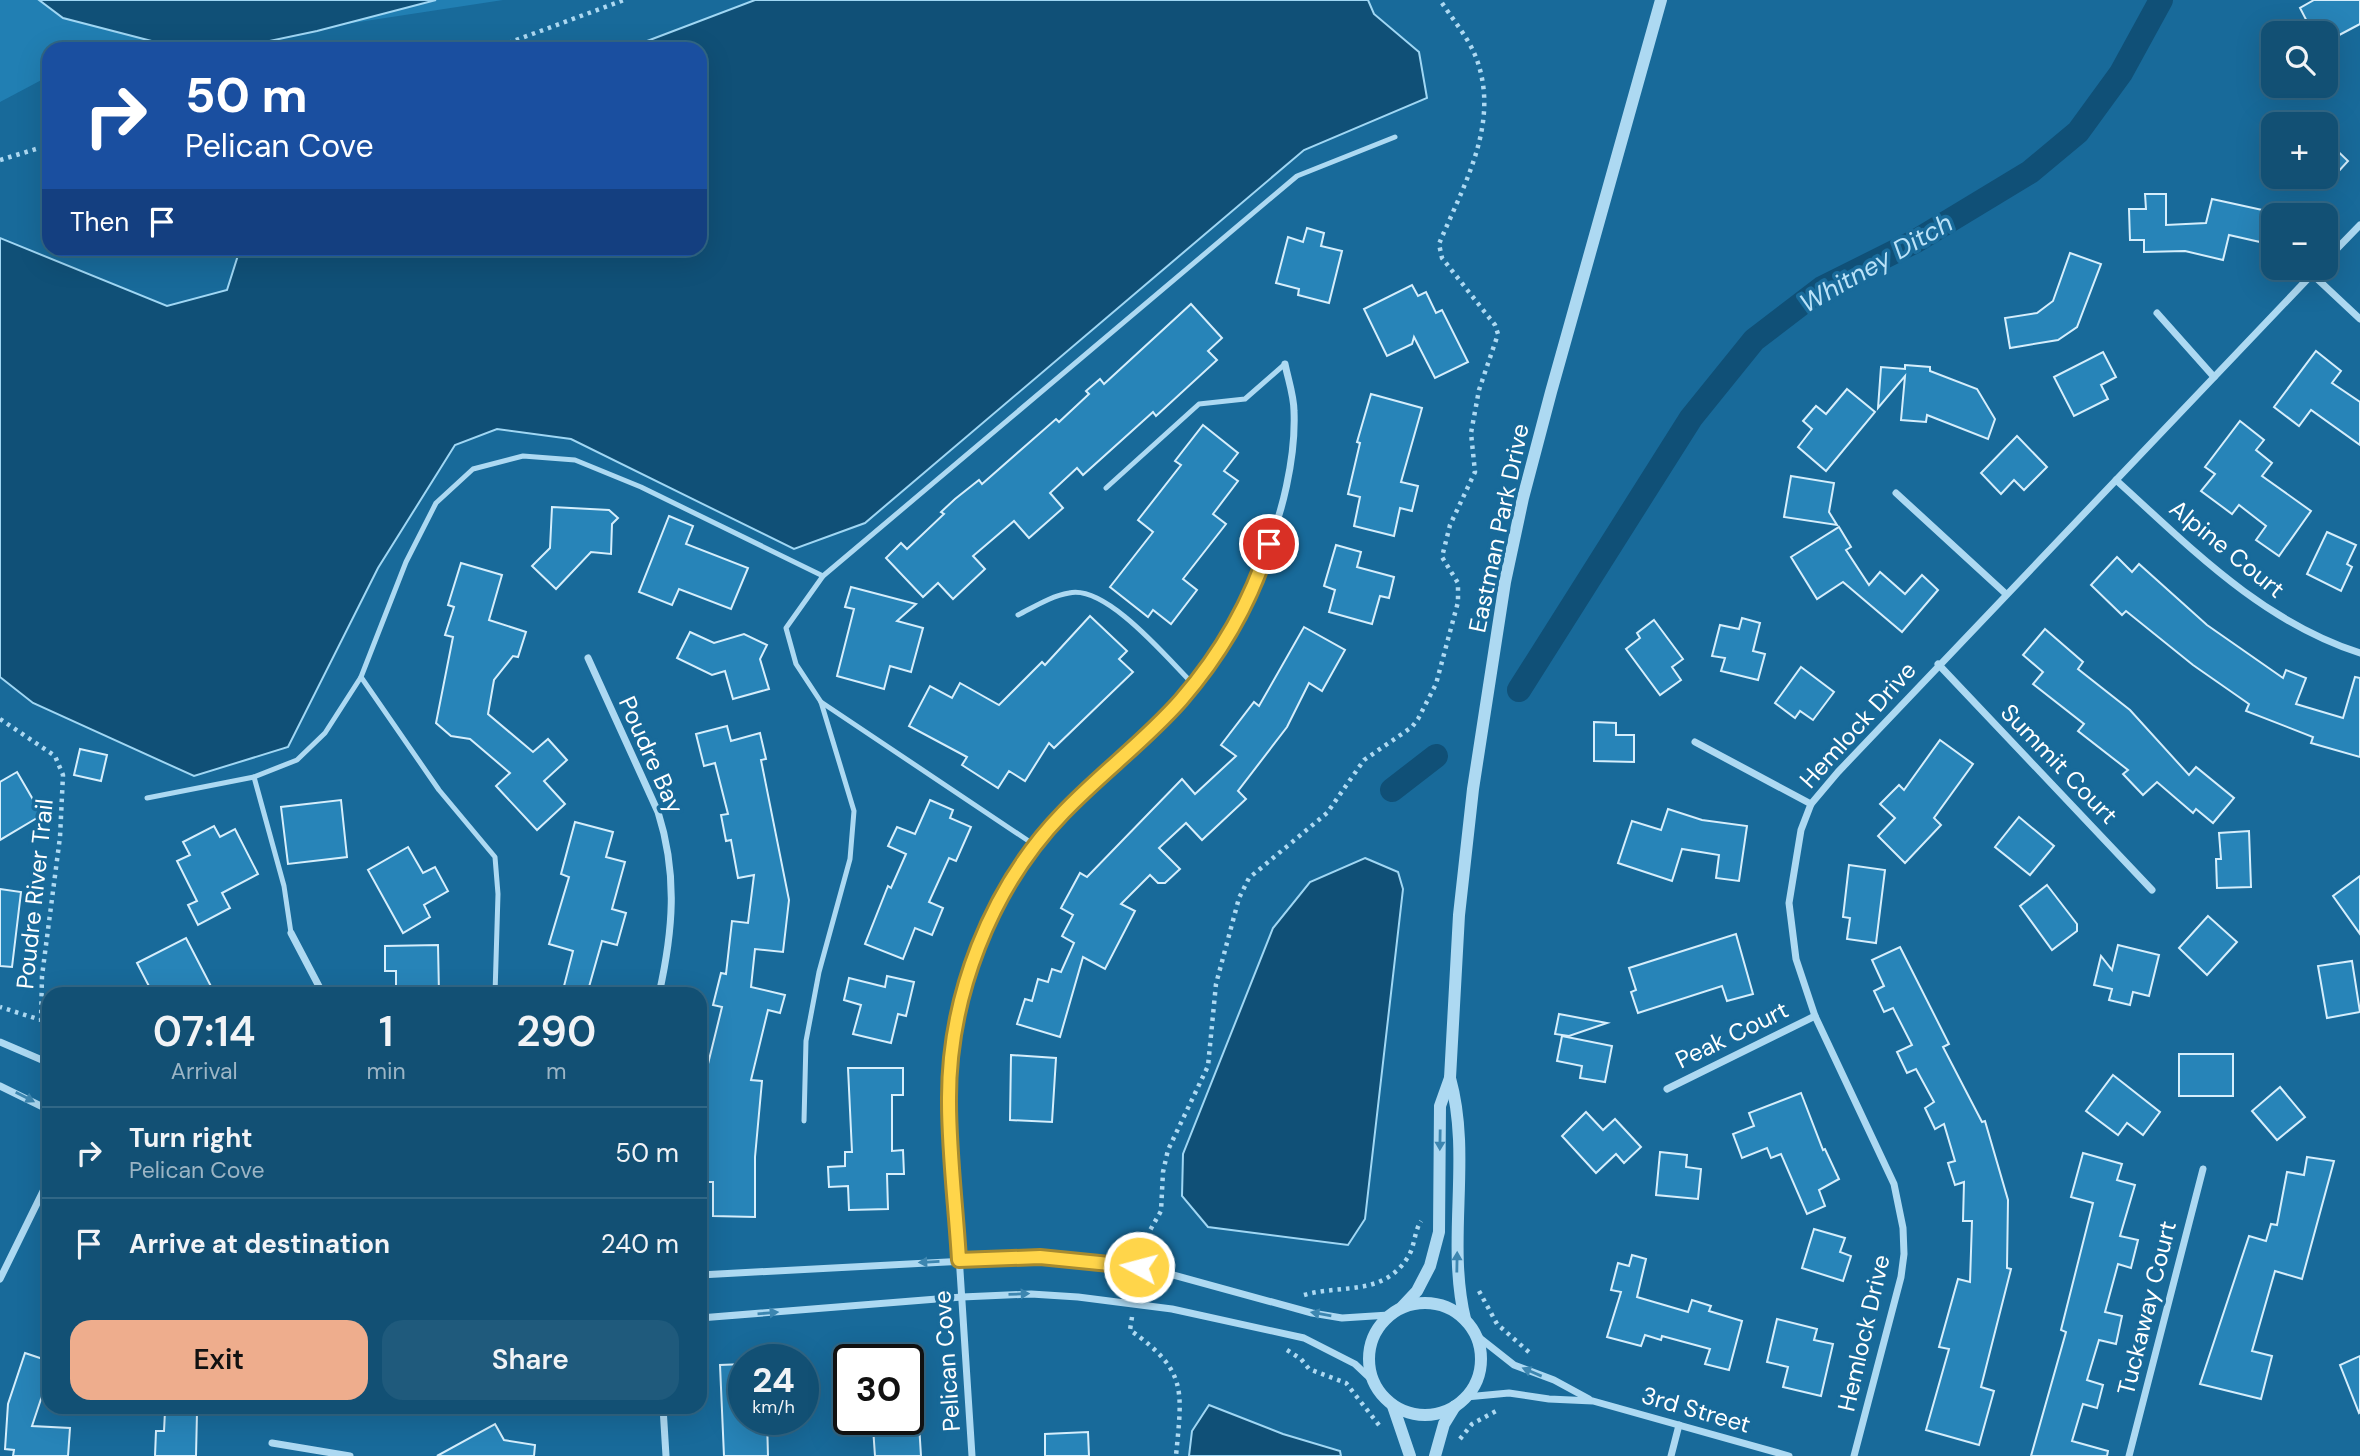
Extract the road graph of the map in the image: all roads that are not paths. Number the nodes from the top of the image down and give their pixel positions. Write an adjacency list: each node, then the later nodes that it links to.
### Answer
1 (1661, 0): 36 (street, Eastman Park Drive)
2 (1395, 137): 14 (lane)
3 (2360, 225): 4 (street)
4 (2338, 248)
5 (2306, 280): 10 (street, Hemlock Drive)
6 (2324, 280): 8 (street)
7 (2157, 313): 10 (street)
8 (2360, 318)
9 (1285, 364): 12 (lane); 21 (street, Pelican Cove)
10 (2214, 377): 11 (street, Hemlock Drive)
11 (2116, 480): 15 (street, Hemlock Drive); 17 (street, Alpine Court)
12 (1106, 488)
13 (1896, 493): 15 (street)
14 (822, 576): 20 (lane); 22 (lane)
15 (2006, 594): 19 (street, Hemlock Drive)
16 (1018, 615): 21 (lane)
17 (2360, 653)
18 (588, 659): 32 (street, Poudre Bay)
19 (1938, 664): 26 (street, Hemlock Drive); 28 (street, Summit Court)
20 (361, 677): 24 (lane); 31 (lane)
21 (1193, 684): 27 (street, Pelican Cove)
22 (821, 702): 27 (lane); 40 (lane)
23 (1695, 742): 26 (street)
24 (254, 777): 25 (lane); 29 (lane)
25 (147, 798)
26 (1811, 804): 33 (street, Hemlock Drive)
27 (1036, 846): 43 (street, Pelican Cove)
28 (2152, 890)
29 (291, 933): 30 (street)
30 (319, 987)
31 (495, 987)
32 (661, 987)
33 (1815, 1016): 38 (street, Peak Court); 67 (street, Hemlock Drive)
34 (0, 1042): 35 (street)
35 (42, 1060)
36 (1450, 1078): 47 (street, Eastman Park Drive, one-way to 47); 50 (street, Eastman Park Drive, one-way to 36)
37 (0, 1086): 39 (street, one-way to 39)
38 (1667, 1089)
39 (42, 1107)
40 (804, 1121)
41 (2203, 1169): 68 (street, Tuckaway Court)
42 (42, 1193): 45 (street)
43 (959, 1260): 44 (street, one-way to 44); 46 (street, Pelican Cove); 48 (street, one-way to 43)
44 (707, 1275)
45 (0, 1279)
46 (962, 1297): 49 (street, one-way to 46); 52 (street, one-way to 52); 62 (street, Pelican Cove)
47 (1402, 1307): 48 (street); 50 (street)
48 (1389, 1315): 52 (street)
49 (707, 1317)
50 (1465, 1319): 51 (street)
51 (1476, 1335): 53 (street); 54 (street, 3rd Street, one-way to 51)
52 (1373, 1381): 55 (street)
53 (1466, 1397): 54 (street, 3rd Street); 56 (street)
54 (1593, 1401): 58 (street, 3rd Street)
55 (1393, 1406): 56 (street); 63 (street)
56 (1455, 1406): 64 (street)
57 (663, 1414): 61 (street)
58 (1679, 1425): 65 (street); 66 (street, 3rd Street)
59 (272, 1443): 60 (street)
60 (350, 1456)
61 (666, 1456)
62 (972, 1456)
63 (1410, 1456)
64 (1435, 1456)
65 (1671, 1456)
66 (1789, 1456)
67 (1854, 1456)
68 (2129, 1456)

